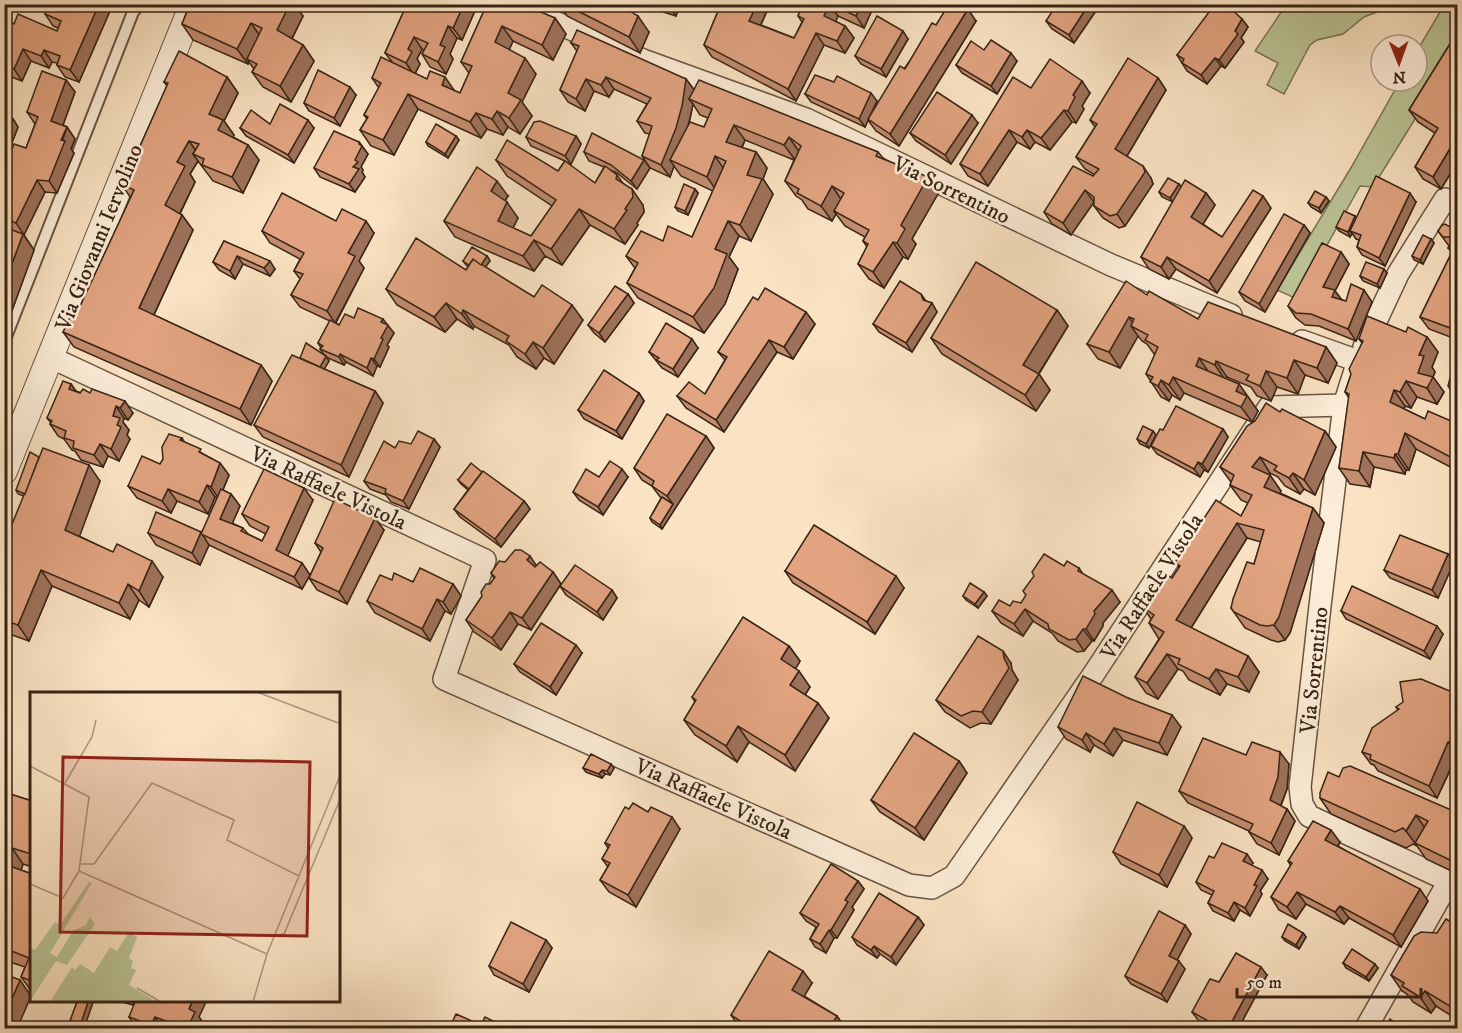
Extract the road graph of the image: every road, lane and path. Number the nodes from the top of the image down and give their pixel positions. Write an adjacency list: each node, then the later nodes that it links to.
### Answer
1 (140, 4): 7 (lane)
2 (193, 4): 8 (street, Via Giovanni Iervolino)
3 (513, 4): 5 (street, Via Sorrentino)
4 (1458, 204): 9 (street, Via Sorrentino)
5 (1245, 320)
6 (1279, 332): 9 (street)
7 (4, 342)
8 (50, 357): 10 (street, Via Raffaele Vistola); 11 (street, Via Giovanni Iervolino)
9 (1358, 361): 10 (street, Via Sorrentino)
10 (1344, 405): 12 (street, Via Sorrentino)
11 (4, 471)
12 (1453, 883): 13 (street)
13 (1366, 1029)

